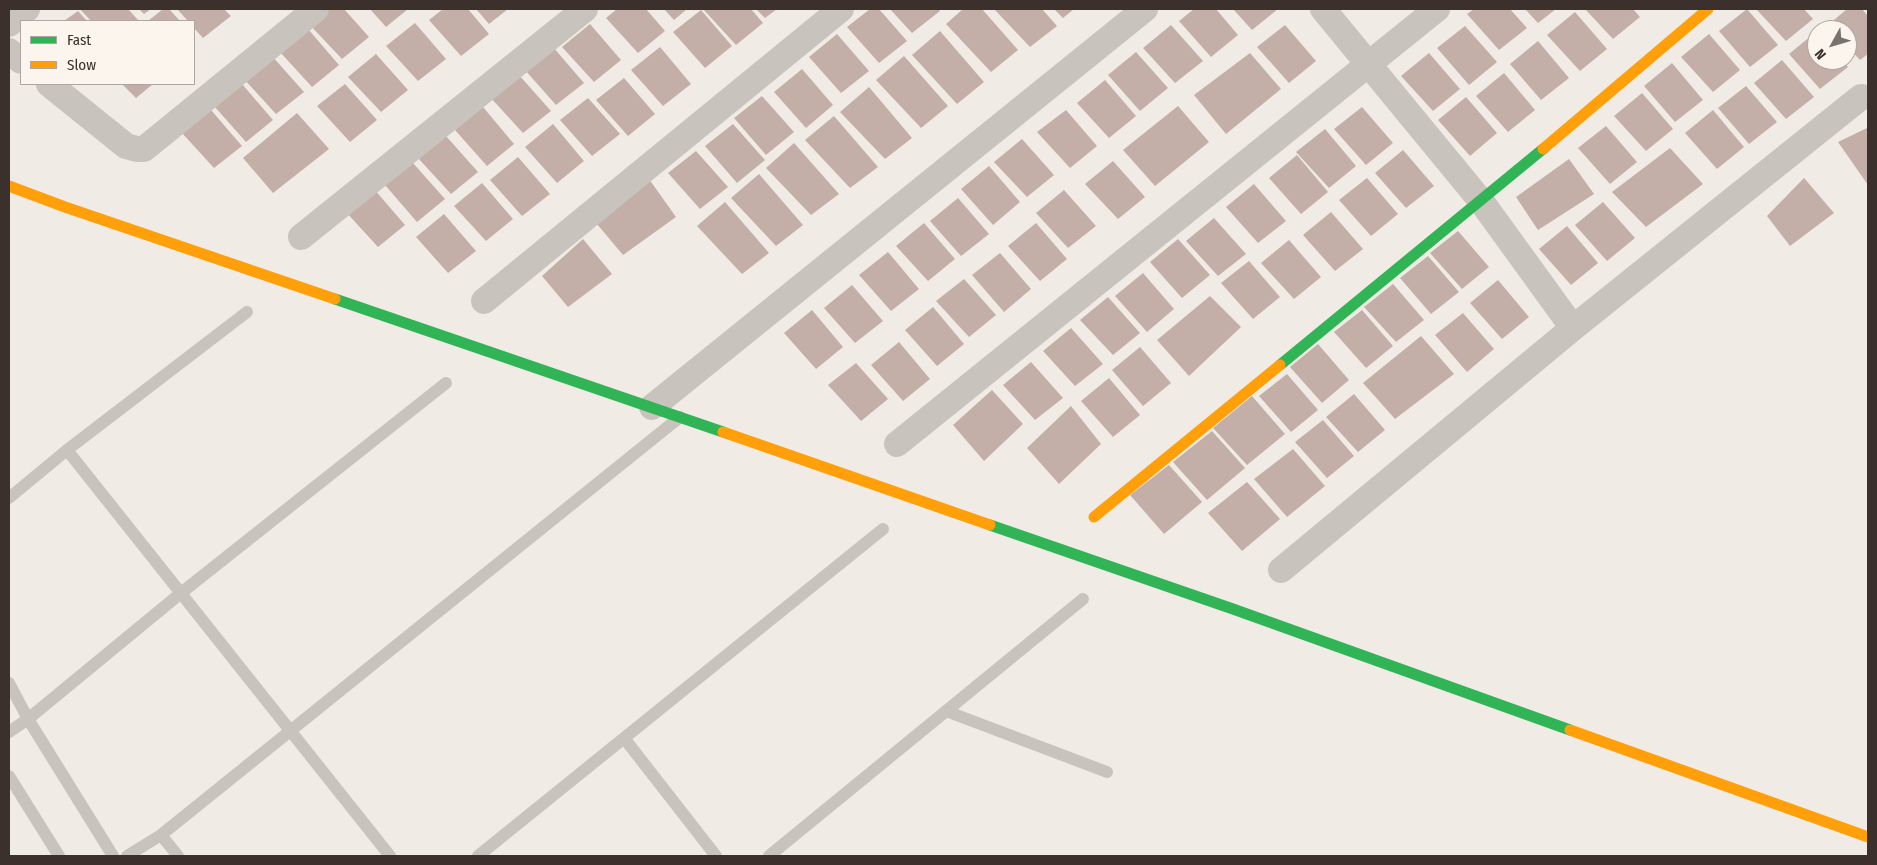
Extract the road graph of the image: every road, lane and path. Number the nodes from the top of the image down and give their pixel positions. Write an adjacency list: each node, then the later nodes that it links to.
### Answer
1 (27, 9): 9 (street)
2 (316, 9): 13 (street)
3 (585, 9): 17 (street)
4 (842, 9): 18 (street)
5 (1145, 9): 22 (street)
6 (1323, 9): 12 (street)
7 (1437, 9): 12 (street)
8 (1708, 9): 16 (street)
9 (9, 24)
10 (9, 51): 11 (street)
11 (20, 60)
12 (1368, 63): 16 (street); 24 (street)
13 (50, 85)
14 (1862, 97): 20 (street)
15 (9, 186): 22 (street)
16 (1481, 201): 20 (street); 27 (street)
17 (301, 237)
18 (484, 302)
19 (248, 312): 25 (lane)
20 (1573, 328): 29 (street)
21 (446, 383): 30 (lane)
22 (652, 407): 23 (street)
23 (680, 417): 35 (lane); 41 (street)
24 (897, 444)
25 (68, 450): 26 (lane); 30 (lane)
26 (9, 498)
27 (1094, 517)
28 (883, 529): 37 (lane)
29 (1281, 570)
30 (181, 593): 34 (lane); 35 (lane)
31 (1083, 599): 33 (lane)
32 (9, 684): 34 (lane)
33 (946, 711): 38 (lane); 49 (lane)
34 (28, 719): 36 (lane); 43 (lane)
35 (291, 731): 40 (lane); 46 (lane)
36 (9, 732)
37 (624, 738): 47 (lane); 48 (lane)
38 (1107, 772)
39 (9, 776): 42 (lane)
40 (161, 835): 44 (lane); 45 (lane)
41 (1868, 837)
42 (59, 856)
43 (113, 856)
44 (127, 856)
45 (178, 856)
46 (390, 856)
47 (478, 856)
48 (716, 856)
49 (769, 856)

